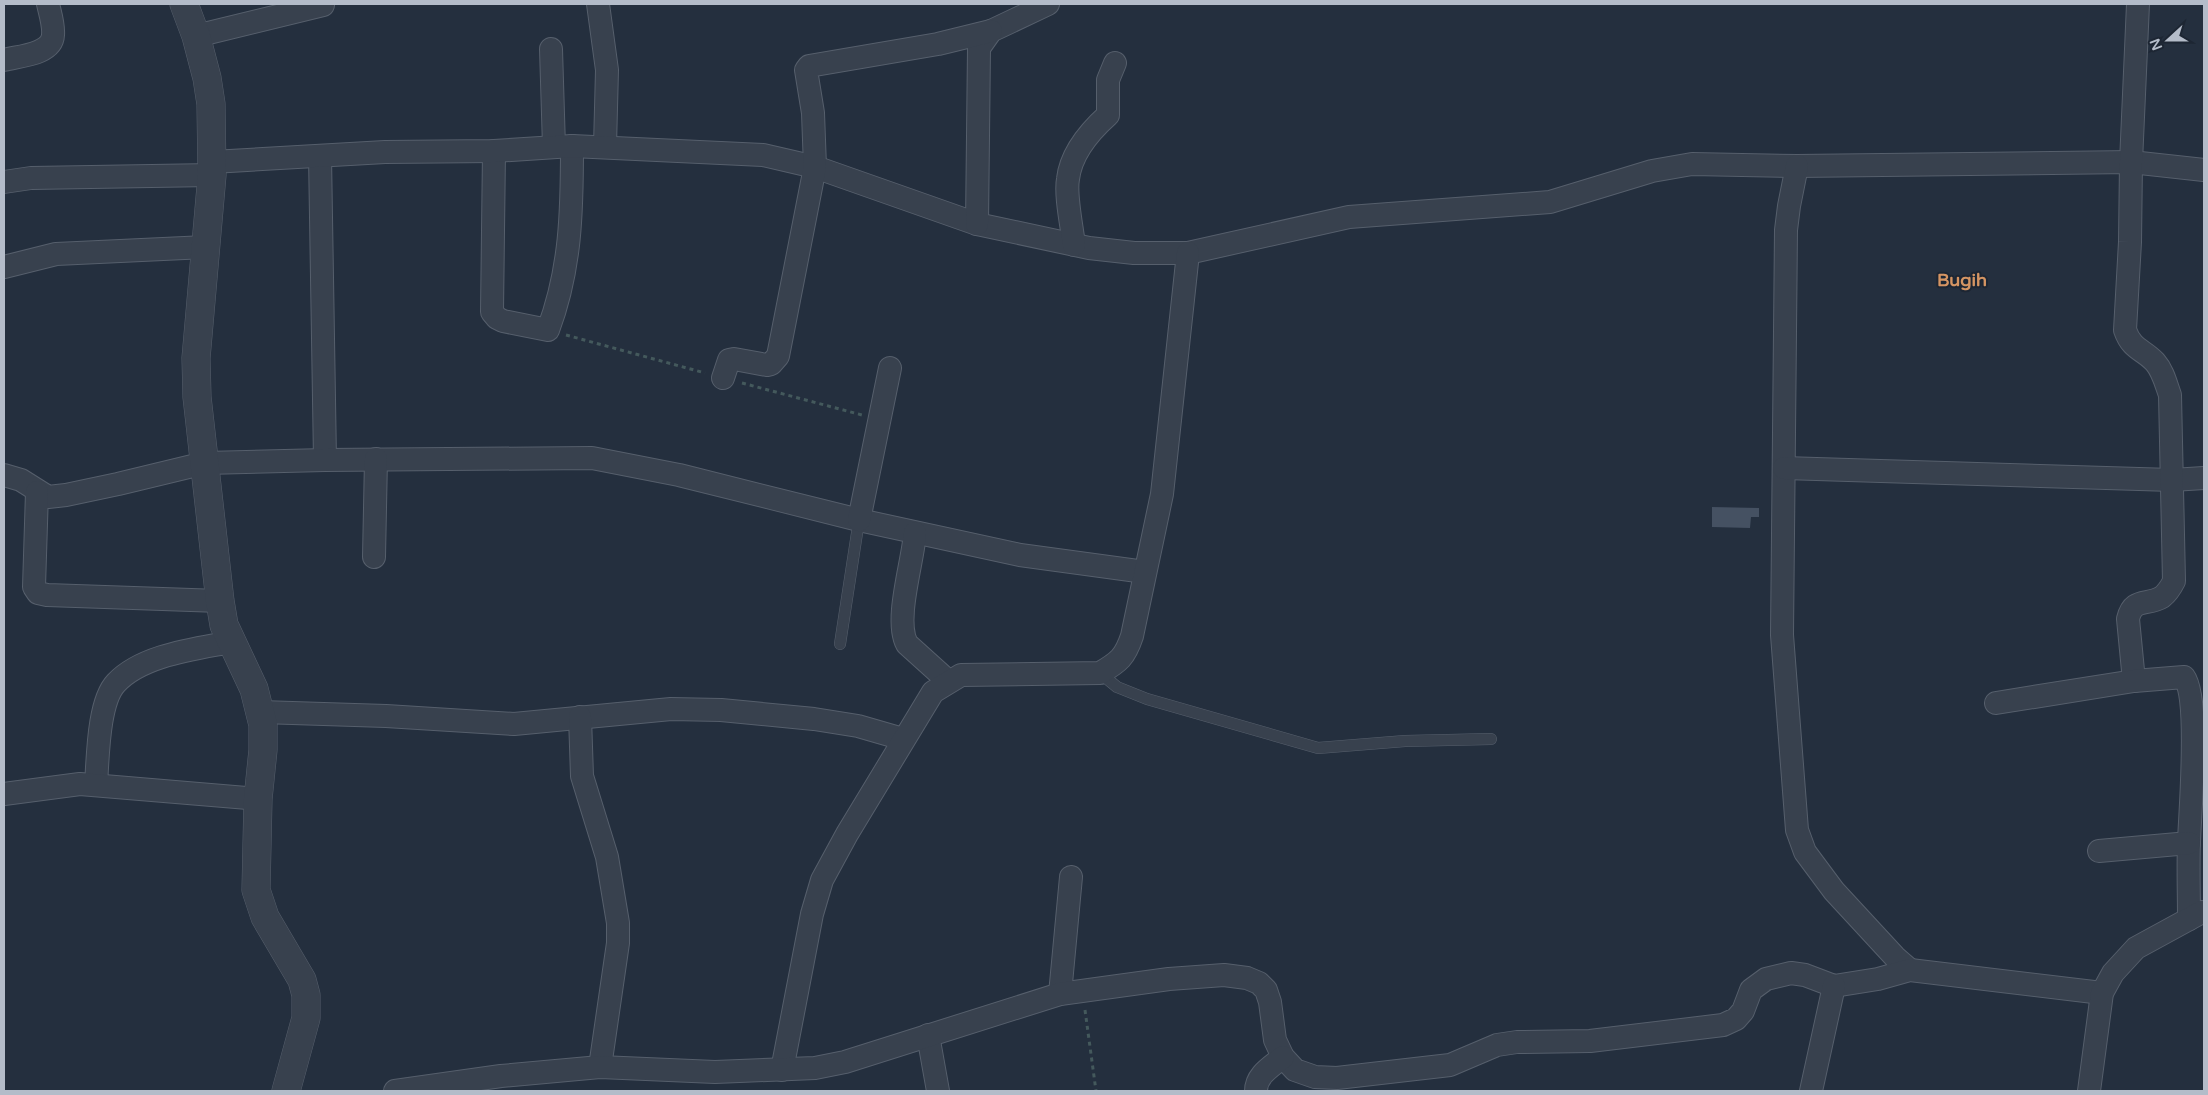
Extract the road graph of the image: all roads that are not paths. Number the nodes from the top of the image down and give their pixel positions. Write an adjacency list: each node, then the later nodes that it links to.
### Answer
1 (48, 4): 10 (street)
2 (184, 4): 8 (street)
3 (598, 4): 13 (street)
4 (1048, 4): 7 (street)
5 (2138, 4): 16 (street)
6 (323, 5): 8 (street)
7 (990, 31): 18 (street); 22 (street)
8 (196, 36): 19 (street)
9 (551, 49): 12 (street)
10 (4, 60)
11 (1115, 63): 23 (street)
12 (563, 146): 13 (street); 14 (street); 14 (street)
13 (605, 146): 18 (street)
14 (494, 151): 15 (street)
15 (320, 156): 19 (street); 30 (street)
16 (2130, 162): 17 (street); 20 (street); 35 (street)
17 (1797, 166): 25 (street); 32 (street)
18 (814, 167): 22 (street); 28 (street)
19 (212, 168): 21 (street); 24 (street)
20 (2204, 170)
21 (4, 177)
22 (976, 224): 23 (street)
23 (1074, 245): 25 (street)
24 (206, 247): 26 (street); 31 (street)
25 (1188, 253): 40 (street)
26 (4, 267)
27 (890, 368): 37 (street)
28 (723, 378)
29 (376, 459): 30 (street); 37 (street); 39 (street)
30 (325, 460): 31 (street)
31 (205, 464): 36 (street); 41 (street)
32 (1784, 468): 35 (street); 59 (street)
33 (4, 475): 36 (street)
34 (2204, 478): 35 (street)
35 (2172, 480): 46 (street)
36 (37, 492): 41 (street)
37 (859, 520): 38 (street); 43 (lane)
38 (915, 533): 40 (street); 45 (street)
39 (374, 557)
40 (1145, 572): 44 (street)
41 (220, 601): 42 (street)
42 (231, 642): 48 (street); 52 (street)
43 (840, 644)
44 (1100, 673): 45 (street); 51 (lane)
45 (948, 681): 50 (street)
46 (2134, 681): 47 (street); 55 (street)
47 (1996, 703)
48 (261, 712): 49 (street); 54 (street)
49 (580, 717): 50 (street); 65 (street)
50 (903, 739): 66 (street)
51 (1491, 739)
52 (96, 784): 53 (street); 54 (street)
53 (4, 794)
54 (258, 799): 67 (street)
55 (2189, 843): 56 (street); 58 (street)
56 (2099, 851)
57 (1071, 877): 62 (street)
58 (2196, 915): 61 (street)
59 (1910, 970): 60 (street); 61 (street)
60 (1834, 986): 64 (street); 71 (street)
61 (2102, 993): 72 (street)
62 (1060, 994): 63 (street); 64 (street)
63 (928, 1035): 66 (street); 69 (street)
64 (1283, 1058): 70 (street)
65 (600, 1066): 66 (street); 68 (street)
66 (782, 1070)
67 (286, 1091)
68 (395, 1091)
69 (938, 1091)
70 (1256, 1091)
71 (1811, 1091)
72 (2090, 1091)

